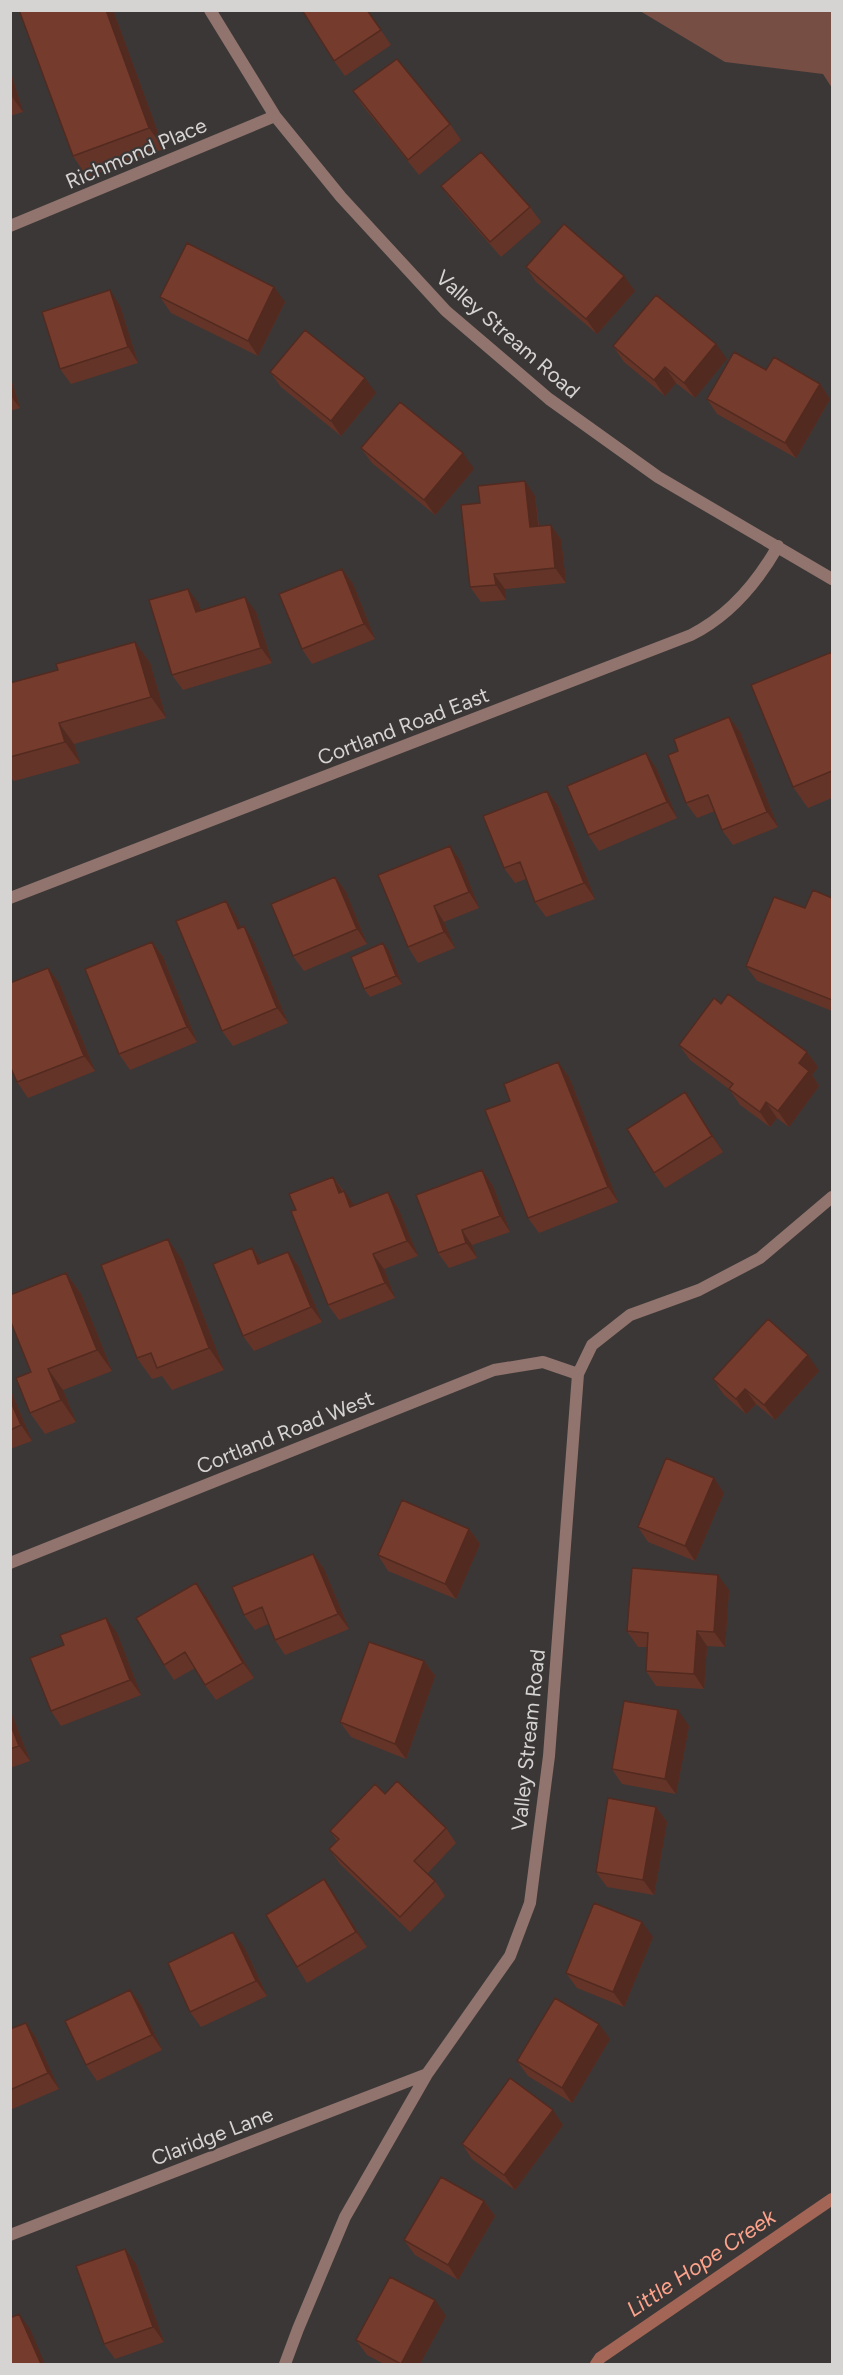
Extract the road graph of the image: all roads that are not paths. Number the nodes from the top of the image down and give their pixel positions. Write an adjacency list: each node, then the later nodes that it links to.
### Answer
1 (210, 10): 2 (street, Valley Stream Road)
2 (275, 116): 3 (street, Richmond Place); 4 (street, Valley Stream Road)
3 (10, 226)
4 (778, 546): 5 (street, Valley Stream Road); 6 (street, Cortland Road East)
5 (832, 579)
6 (10, 898)
7 (832, 1197): 8 (street, Valley Stream Road)
8 (578, 1374): 9 (street, Cortland Road West); 10 (street, Valley Stream Road)
9 (10, 1563)
10 (427, 2074): 11 (street, Claridge Lane); 12 (street, Valley Stream Road)
11 (10, 2235)
12 (285, 2364)

